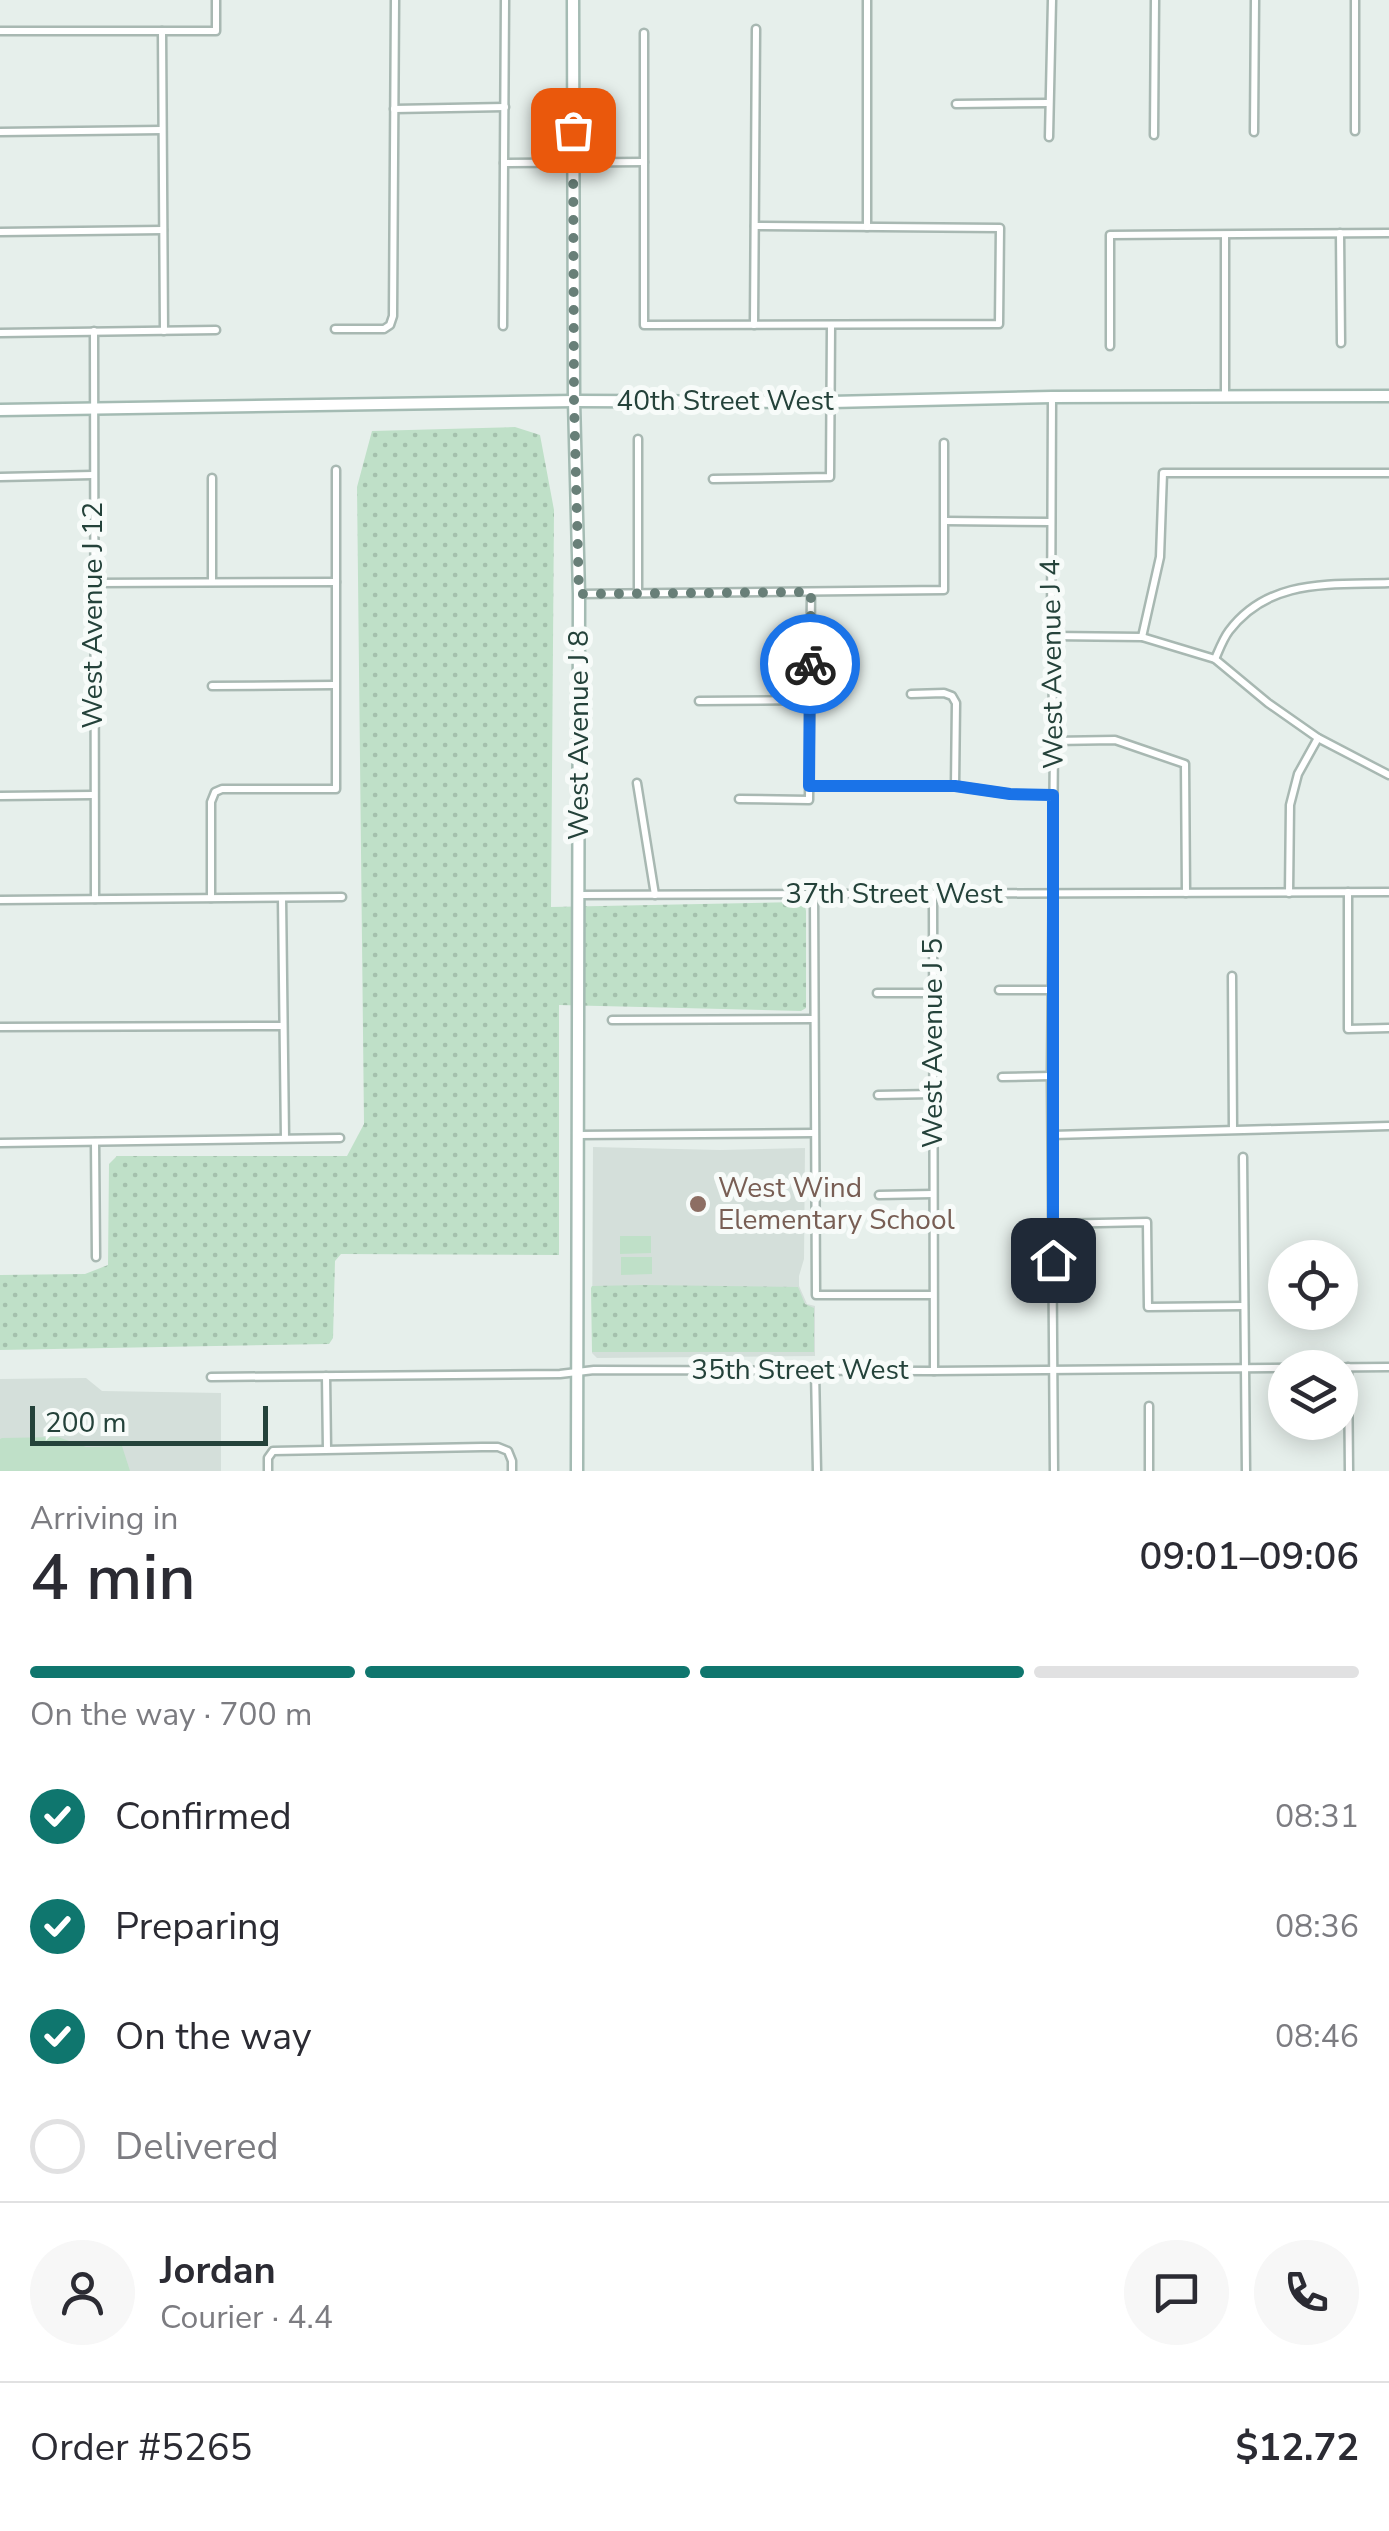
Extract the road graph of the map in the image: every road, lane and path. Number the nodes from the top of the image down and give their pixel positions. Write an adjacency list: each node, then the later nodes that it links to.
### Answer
1 (216, 0): 11 (street)
2 (395, 0): 17 (street)
3 (505, 0): 16 (street)
4 (574, 0): 25 (street, West Avenue J 8)
5 (867, 0): 28 (street)
6 (1052, 0): 14 (street)
7 (1155, 0): 22 (street)
8 (1255, 0): 21 (street)
9 (1355, 0): 19 (street)
10 (756, 29): 27 (street)
11 (162, 31): 12 (street); 18 (street)
12 (0, 32)
13 (644, 33): 24 (street)
14 (1050, 103): 15 (street); 23 (street)
15 (956, 104)
16 (505, 107): 17 (street); 26 (street)
17 (394, 109): 37 (street)
18 (162, 130): 20 (street); 29 (street)
19 (1355, 131)
20 (0, 132)
21 (1254, 132)
22 (1154, 136)
23 (1049, 137)
24 (644, 162): 25 (street); 34 (street)
25 (573, 163): 26 (street); 47 (street, West Avenue J 8)
26 (504, 164): 35 (street)
27 (755, 226): 28 (street); 34 (street)
28 (866, 226): 36 (street)
29 (163, 230): 30 (street); 38 (street)
30 (0, 232)
31 (1340, 233): 32 (street); 33 (street); 42 (street)
32 (1389, 233)
33 (1226, 235): 43 (street); 44 (street)
34 (754, 325): 36 (street)
35 (503, 326)
36 (832, 326): 48 (street)
37 (336, 329)
38 (164, 330): 39 (street); 40 (street)
39 (216, 330)
40 (94, 331): 41 (street); 49 (street, West Avenue J 12)
41 (0, 333)
42 (1341, 342)
43 (1110, 346)
44 (1225, 396): 45 (street, 40th Street West); 46 (street, 40th Street West)
45 (1389, 396)
46 (1052, 397): 48 (street, 40th Street West); 60 (street, West Avenue J 4)
47 (574, 401): 48 (street, 40th Street West); 49 (street, 40th Street West); 67 (street, West Avenue J 8)
48 (831, 402): 58 (street)
49 (94, 409): 50 (street, 40th Street West); 55 (street, West Avenue J 12)
50 (0, 410)
51 (638, 439): 66 (street)
52 (944, 442): 59 (street)
53 (336, 470): 62 (street)
54 (1389, 472): 69 (street)
55 (93, 475): 56 (street); 63 (street, West Avenue J 12)
56 (0, 477)
57 (212, 478): 61 (street)
58 (713, 478)
59 (945, 521): 60 (street); 65 (street)
60 (1050, 522): 68 (street, West Avenue J 4)
61 (212, 582): 62 (street); 63 (street)
62 (336, 582): 71 (street)
63 (93, 583): 83 (street, West Avenue J 12)
64 (1389, 583): 70 (street)
65 (811, 592): 66 (street); 75 (street)
66 (638, 593): 67 (street)
67 (579, 594): 95 (street, West Avenue J 8)
68 (1051, 636): 69 (street); 77 (street, West Avenue J 4)
69 (1142, 637): 70 (street)
70 (1215, 659): 76 (street)
71 (336, 685): 72 (street); 97 (street)
72 (212, 686)
73 (910, 694): 82 (street)
74 (698, 700): 75 (street)
75 (810, 700): 81 (street)
76 (1318, 738): 79 (street); 90 (street)
77 (1054, 741): 84 (street, West Avenue J 4); 89 (street)
78 (1389, 763): 79 (street)
79 (1388, 775)
80 (638, 782): 91 (street)
81 (809, 786): 82 (street); 86 (street)
82 (955, 786): 84 (street)
83 (93, 795): 85 (street); 99 (street, West Avenue J 12)
84 (1053, 795): 94 (street, West Avenue J 4)
85 (0, 796)
86 (739, 800)
87 (1348, 892): 88 (street, 37th Street West); 90 (street, 37th Street West); 110 (street)
88 (1389, 892)
89 (1186, 893): 90 (street, 37th Street West); 94 (street, 37th Street West)
90 (1289, 893)
91 (655, 894): 92 (street, 37th Street West); 95 (street, 37th Street West)
92 (814, 894): 93 (street, 37th Street West); 106 (street)
93 (933, 894): 94 (street, 37th Street West); 105 (street, West Avenue J 5)
94 (1052, 894): 103 (street, West Avenue J 4)
95 (578, 896): 119 (street, West Avenue J 8)
96 (342, 897): 98 (street)
97 (212, 898): 98 (street); 99 (street)
98 (282, 898): 108 (street)
99 (95, 899): 100 (street)
100 (0, 900)
101 (1232, 976): 116 (street)
102 (999, 990): 103 (street)
103 (1051, 990): 111 (street, West Avenue J 4)
104 (877, 993): 105 (street)
105 (932, 993): 114 (street, West Avenue J 5)
106 (813, 1019): 107 (street); 117 (street)
107 (612, 1020)
108 (282, 1026): 109 (street); 120 (street)
109 (0, 1027)
110 (1389, 1028)
111 (1051, 1076): 112 (street); 118 (street, West Avenue J 4)
112 (1002, 1077)
113 (878, 1094): 114 (street)
114 (933, 1094): 125 (street, West Avenue J 5)
115 (1389, 1126): 116 (street)
116 (1233, 1129): 118 (street)
117 (814, 1133): 119 (street); 129 (street)
118 (1052, 1134): 127 (street, West Avenue J 4)
119 (578, 1135): 138 (street, West Avenue J 8)
120 (285, 1138): 121 (street); 123 (street)
121 (340, 1138)
122 (0, 1142): 123 (street)
123 (95, 1142): 128 (street)
124 (1243, 1157): 130 (street)
125 (933, 1194): 126 (street); 129 (street, West Avenue J 5)
126 (879, 1195)
127 (1052, 1224): 130 (street); 135 (street, West Avenue J 4)
128 (96, 1257)
129 (934, 1296): 137 (street, West Avenue J 5)
130 (1244, 1306): 131 (street)
131 (1244, 1367): 132 (street, 35th Street West); 135 (street, 35th Street West); 150 (street)
132 (1268, 1367)
133 (1358, 1367): 134 (street, 35th Street West)
134 (1389, 1367)
135 (1054, 1369): 137 (street, 35th Street West); 148 (street, West Avenue J 4)
136 (815, 1370): 137 (street, 35th Street West); 138 (street, 35th Street West); 147 (street)
137 (934, 1371)
138 (577, 1374): 140 (street, 35th Street West); 146 (street, West Avenue J 8)
139 (210, 1376): 140 (street, 35th Street West)
140 (326, 1376): 143 (street)
141 (1148, 1406): 149 (street)
142 (1349, 1440): 151 (street)
143 (327, 1449): 144 (street); 145 (street)
144 (268, 1471)
145 (512, 1471)
146 (577, 1471)
147 (817, 1471)
148 (1054, 1471)
149 (1149, 1471)
150 (1246, 1471)
151 (1349, 1471)

